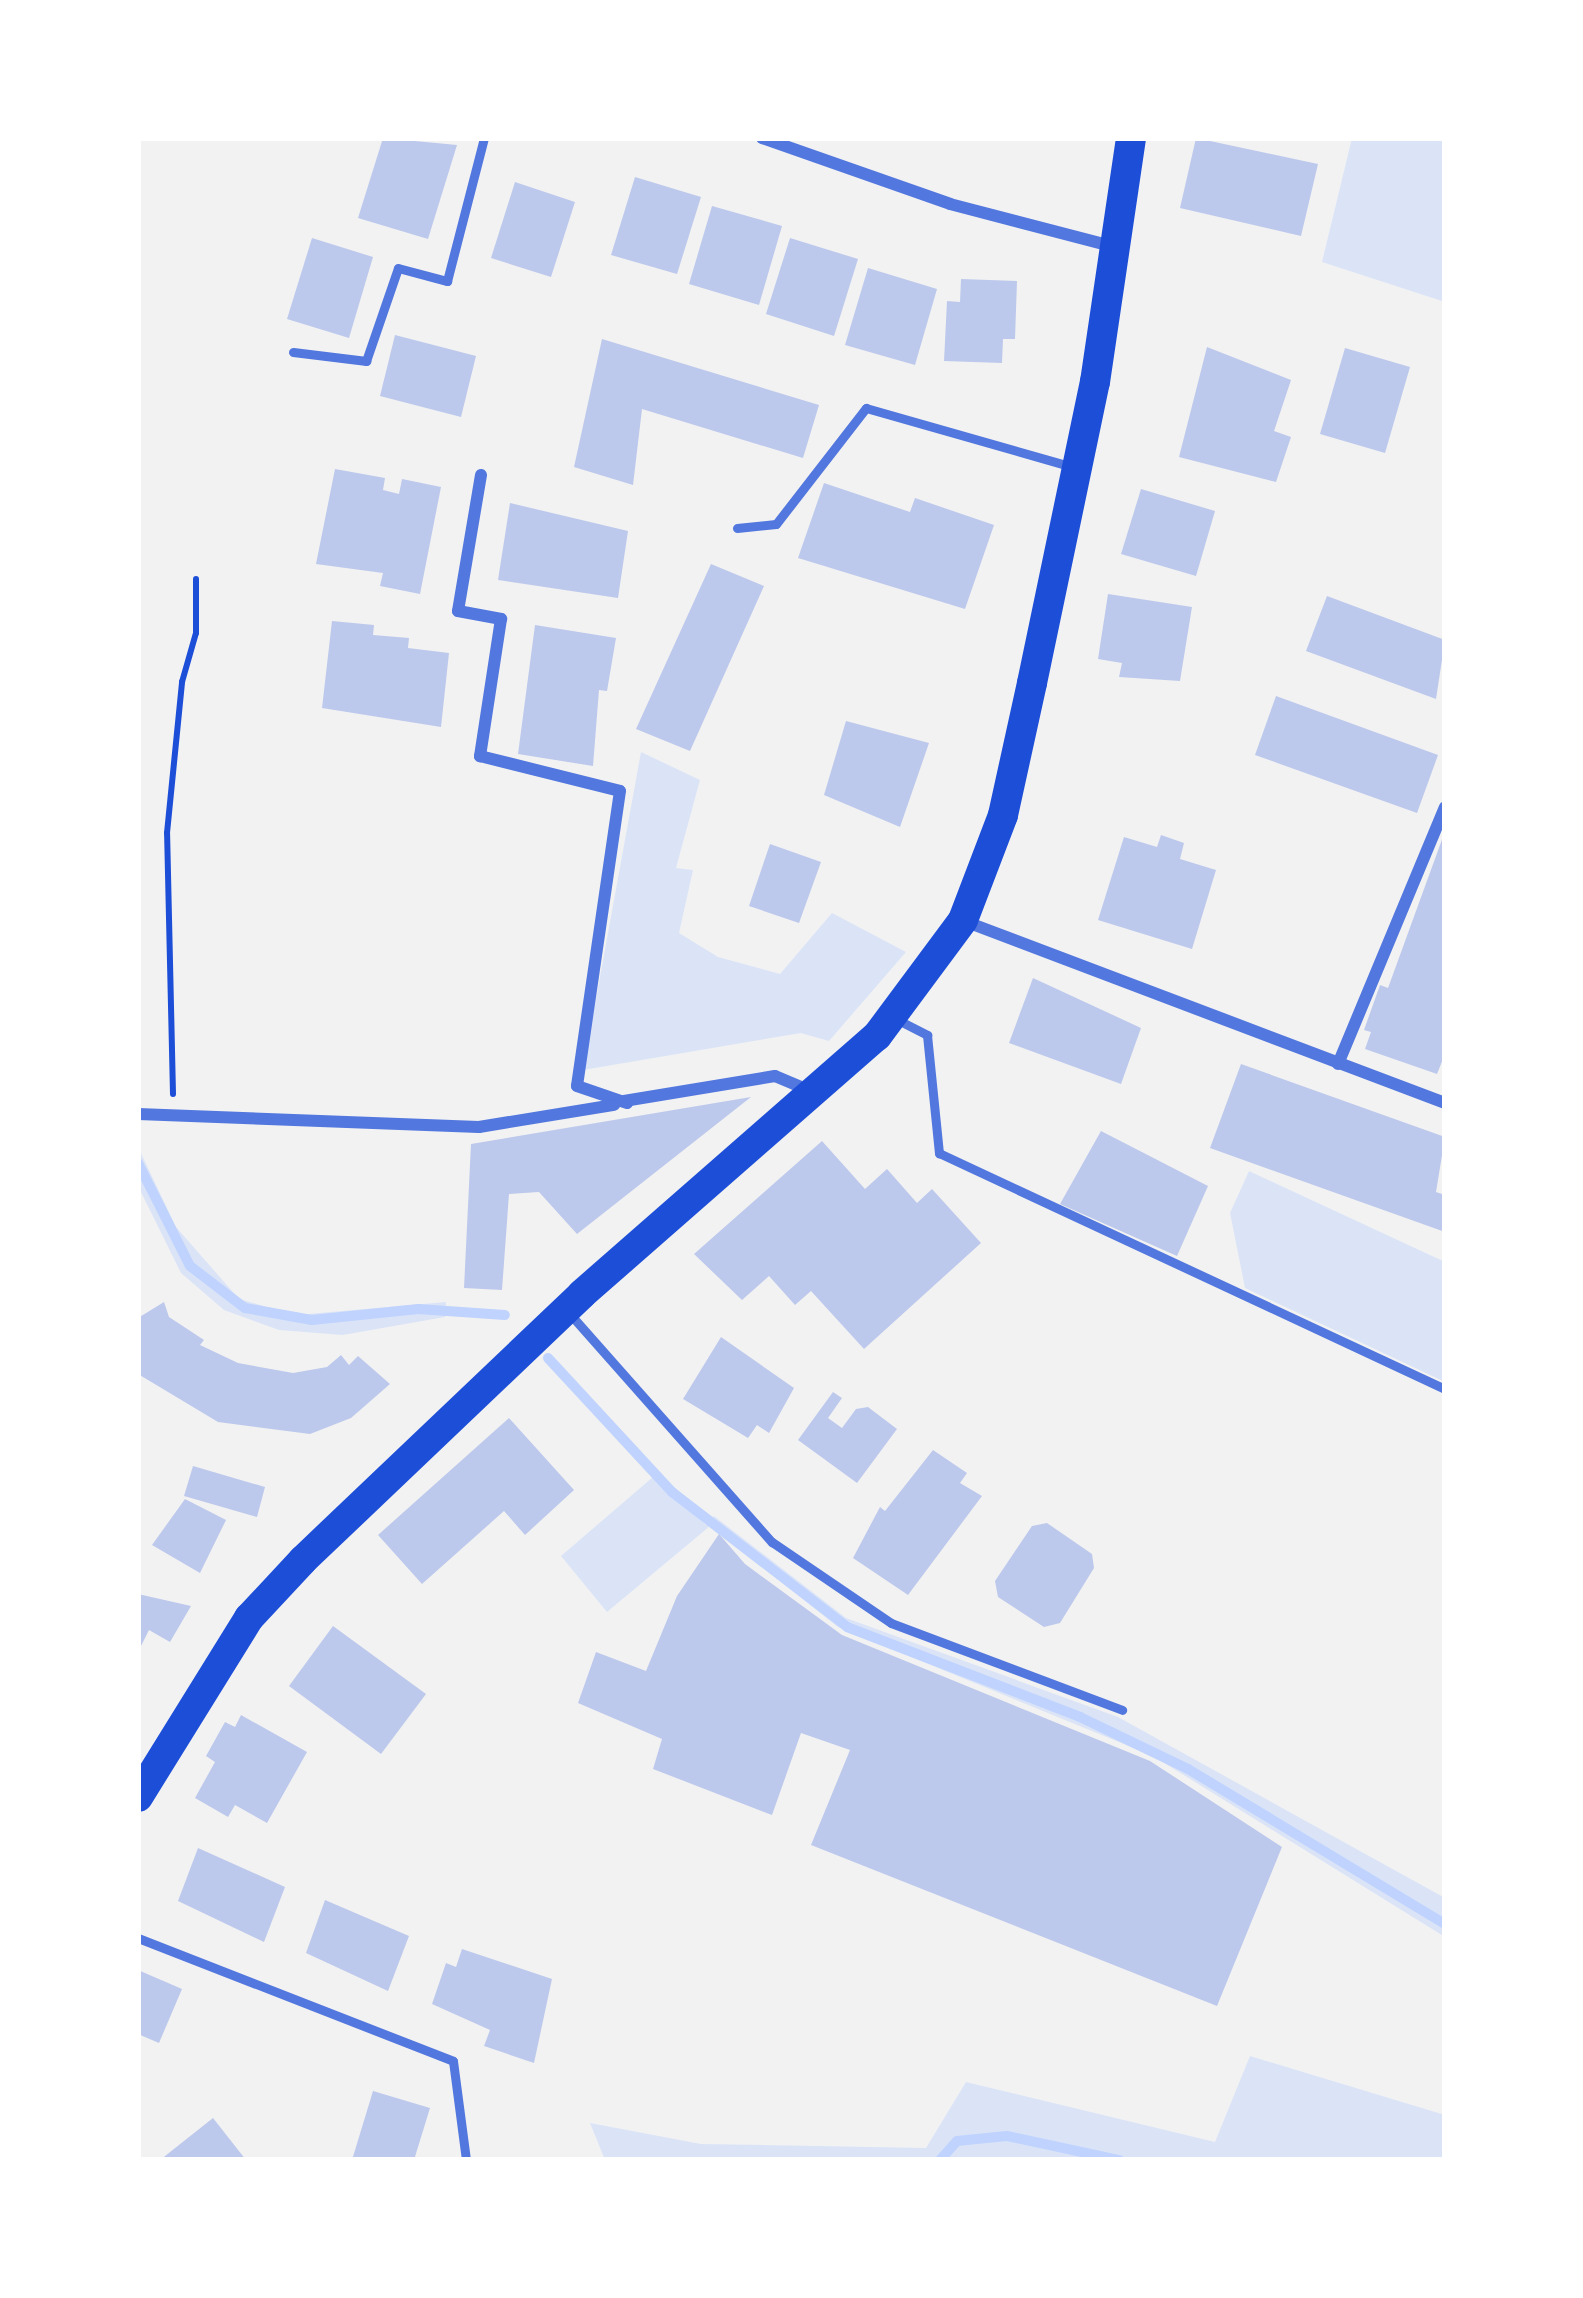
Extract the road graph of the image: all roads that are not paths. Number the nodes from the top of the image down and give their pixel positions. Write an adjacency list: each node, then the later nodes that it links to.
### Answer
1 (484, 138): 5 (lane)
2 (762, 138): 4 (street)
3 (1131, 138): 4 (main road)
4 (1116, 247): 6 (main road)
5 (293, 352)
6 (1076, 468): 8 (lane); 10 (main road)
7 (482, 475): 14 (street)
8 (737, 528)
9 (1445, 807): 12 (street)
10 (963, 920): 11 (main road); 12 (street)
11 (893, 1017): 13 (main road); 18 (lane)
12 (1338, 1064): 15 (street)
13 (814, 1093): 14 (street); 17 (main road)
14 (625, 1102): 16 (street)
15 (1445, 1102)
16 (138, 1114)
17 (566, 1310): 19 (lane); 20 (main road)
18 (1445, 1389)
19 (1121, 1710)
20 (138, 1797)
21 (138, 1938): 22 (lane)
22 (466, 2160)

